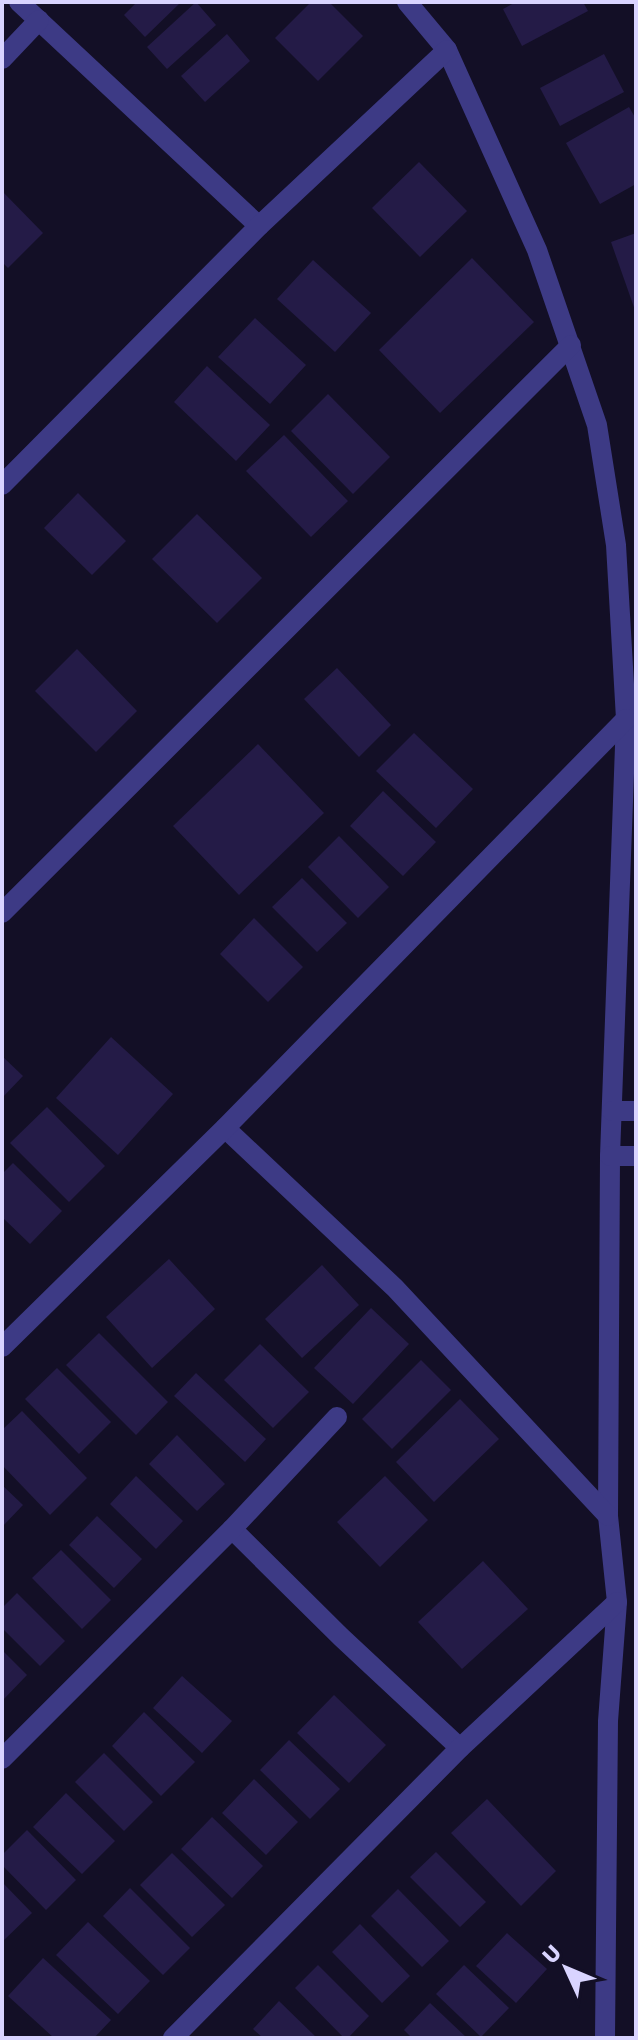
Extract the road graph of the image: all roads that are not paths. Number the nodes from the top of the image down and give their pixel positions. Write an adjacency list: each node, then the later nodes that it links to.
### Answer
1 (19, 2): 3 (street)
2 (407, 2): 4 (street)
3 (39, 20): 5 (street); 6 (street)
4 (447, 50): 6 (street); 7 (street)
5 (2, 59)
6 (259, 226): 8 (street)
7 (571, 345): 9 (street); 10 (street)
8 (2, 485)
9 (626, 719): 11 (street); 13 (street)
10 (2, 913)
11 (612, 1111): 12 (street); 14 (street)
12 (636, 1111)
13 (225, 1128): 16 (street); 18 (street)
14 (610, 1156): 15 (street); 18 (street)
15 (636, 1156)
16 (2, 1347)
17 (337, 1417): 19 (street)
18 (608, 1516): 20 (street)
19 (232, 1529): 21 (street); 22 (street)
20 (617, 1602): 21 (street); 24 (street)
21 (460, 1748): 23 (street)
22 (2, 1759)
23 (173, 2038)
24 (605, 2038)

